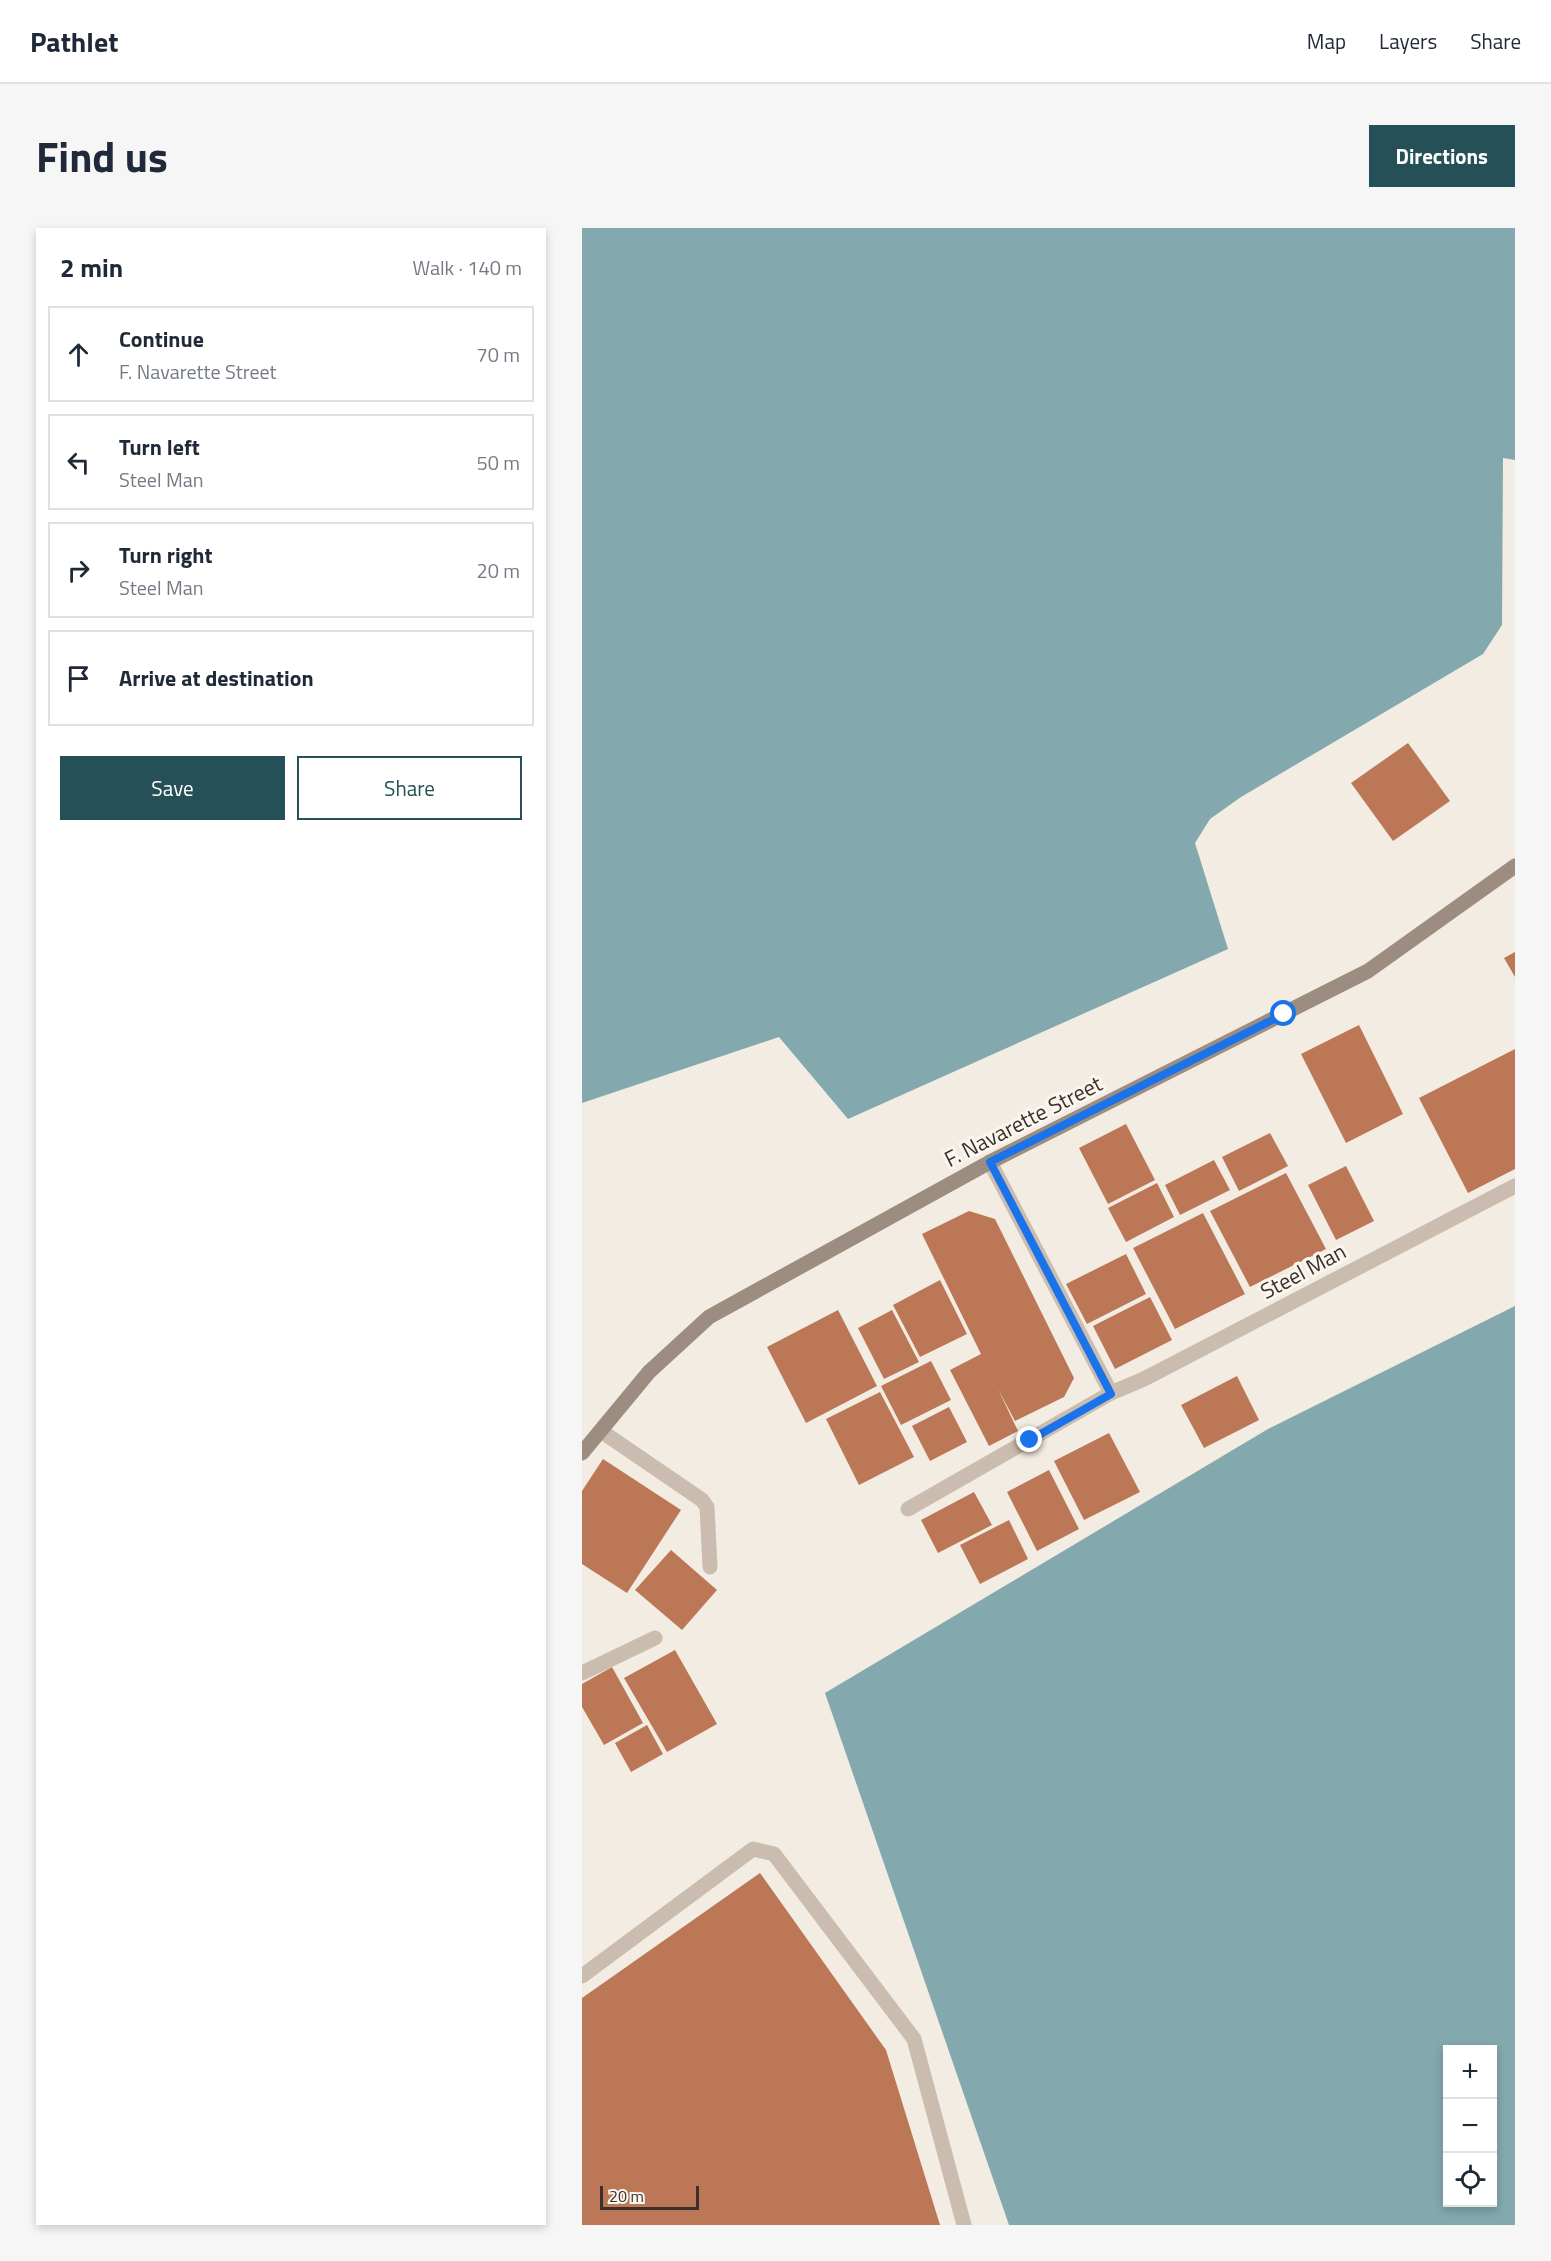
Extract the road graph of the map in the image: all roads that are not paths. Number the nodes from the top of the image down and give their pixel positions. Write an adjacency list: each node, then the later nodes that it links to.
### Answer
1 (1515, 866): 2 (main road, F. Navarette Street)
2 (990, 1162): 4 (street); 5 (main road, F. Navarette Street)
3 (1515, 1186): 4 (street, Steel Man)
4 (1111, 1394): 7 (street, Steel Man)
5 (601, 1431): 6 (main road, F. Navarette Street); 8 (street)
6 (582, 1454)
7 (908, 1509)
8 (710, 1567)
9 (656, 1638): 10 (street)
10 (582, 1673)
11 (582, 1976): 12 (street)
12 (964, 2225)

